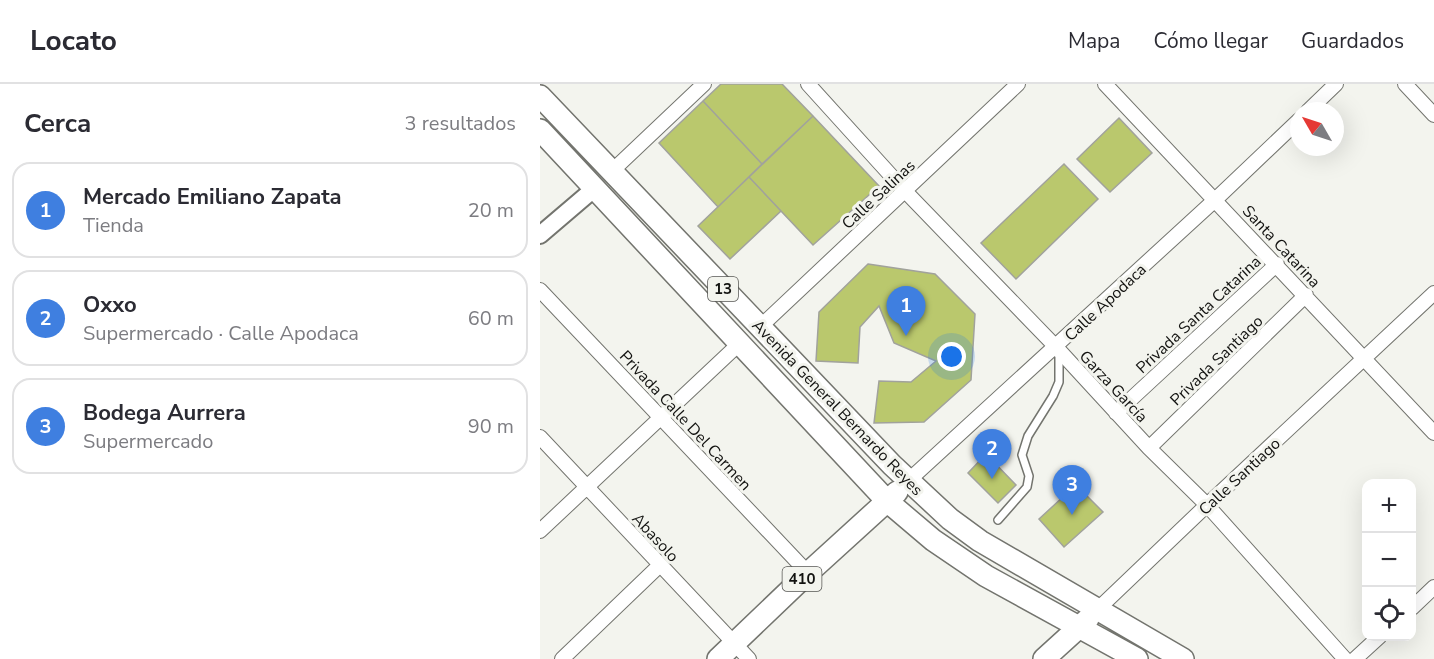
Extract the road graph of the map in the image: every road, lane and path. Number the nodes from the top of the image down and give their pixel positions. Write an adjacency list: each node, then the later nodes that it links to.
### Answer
1 (704, 84): 12 (street)
2 (808, 84): 14 (street, Garza García)
3 (1018, 84): 14 (street, Calle Salinas)
4 (1105, 84): 15 (street, Santa Catarina)
5 (1336, 84): 8 (street)
6 (1405, 84): 9 (street)
7 (540, 96): 12 (main road, Avenida General Bernardo Reyes / 13)
8 (1317, 102)
9 (1434, 115)
10 (1290, 129): 15 (street, Calle Apodaca)
11 (540, 130): 13 (main road, Avenida General Bernardo Reyes / 13)
12 (611, 172): 21 (main road, Avenida General Bernardo Reyes / 13)
13 (595, 188): 16 (street); 22 (main road, Avenida General Bernardo Reyes / 13)
14 (905, 191): 21 (street, Calle Salinas); 23 (street, Garza García)
15 (1216, 200): 17 (street, Santa Catarina); 23 (street, Calle Apodaca)
16 (540, 235)
17 (1277, 264): 20 (street, Santa Catarina); 25 (street, Privada Santa Catarina)
18 (540, 290): 26 (street, Privada Calle Del Carmen)
19 (1434, 293): 24 (street, Calle Santiago)
20 (1306, 295): 24 (street, Santa Catarina); 29 (street, Privada Santiago)
21 (760, 327): 30 (main road, Avenida General Bernardo Reyes / 13)
22 (740, 344): 26 (street); 32 (main road, Avenida General Bernardo Reyes / 13)
23 (1058, 349): 25 (street, Garza García); 30 (street, Calle Apodaca); 34 (lane)
24 (1365, 358): 27 (street, Santa Catarina); 33 (street, Calle Santiago)
25 (1116, 412): 29 (street, Garza García)
26 (661, 418): 31 (street); 37 (street, Privada Calle Del Carmen)
27 (1434, 433)
28 (540, 437): 31 (street, Abasolo)
29 (1149, 448): 33 (street, Garza García)
30 (908, 481): 32 (main road, 410); 40 (main road, Avenida General Bernardo Reyes / 13)
31 (588, 488): 35 (street); 36 (street, Abasolo)
32 (888, 501): 37 (main road, 410); 41 (main road, Avenida General Bernardo Reyes / 13)
33 (1207, 505): 40 (street, Calle Santiago); 50 (street, Garza García)
34 (998, 520)
35 (540, 531)
36 (660, 564): 43 (street, Abasolo); 44 (street)
37 (808, 573): 43 (main road, 410)
38 (1434, 587): 39 (street)
39 (1416, 604)
40 (1097, 610): 41 (main road, Calle Santiago); 49 (main road, Avenida General Bernardo Reyes / 13)
41 (1079, 628): 47 (main road, Calle Santiago); 48 (main road, Avenida General Bernardo Reyes / 13)
42 (1375, 641): 51 (street)
43 (734, 644): 45 (main road, 410); 46 (street, Abasolo)
44 (562, 659)
45 (718, 659)
46 (749, 659)
47 (1044, 659)
48 (1137, 659)
49 (1183, 659)
50 (1345, 659)
51 (1355, 659)

